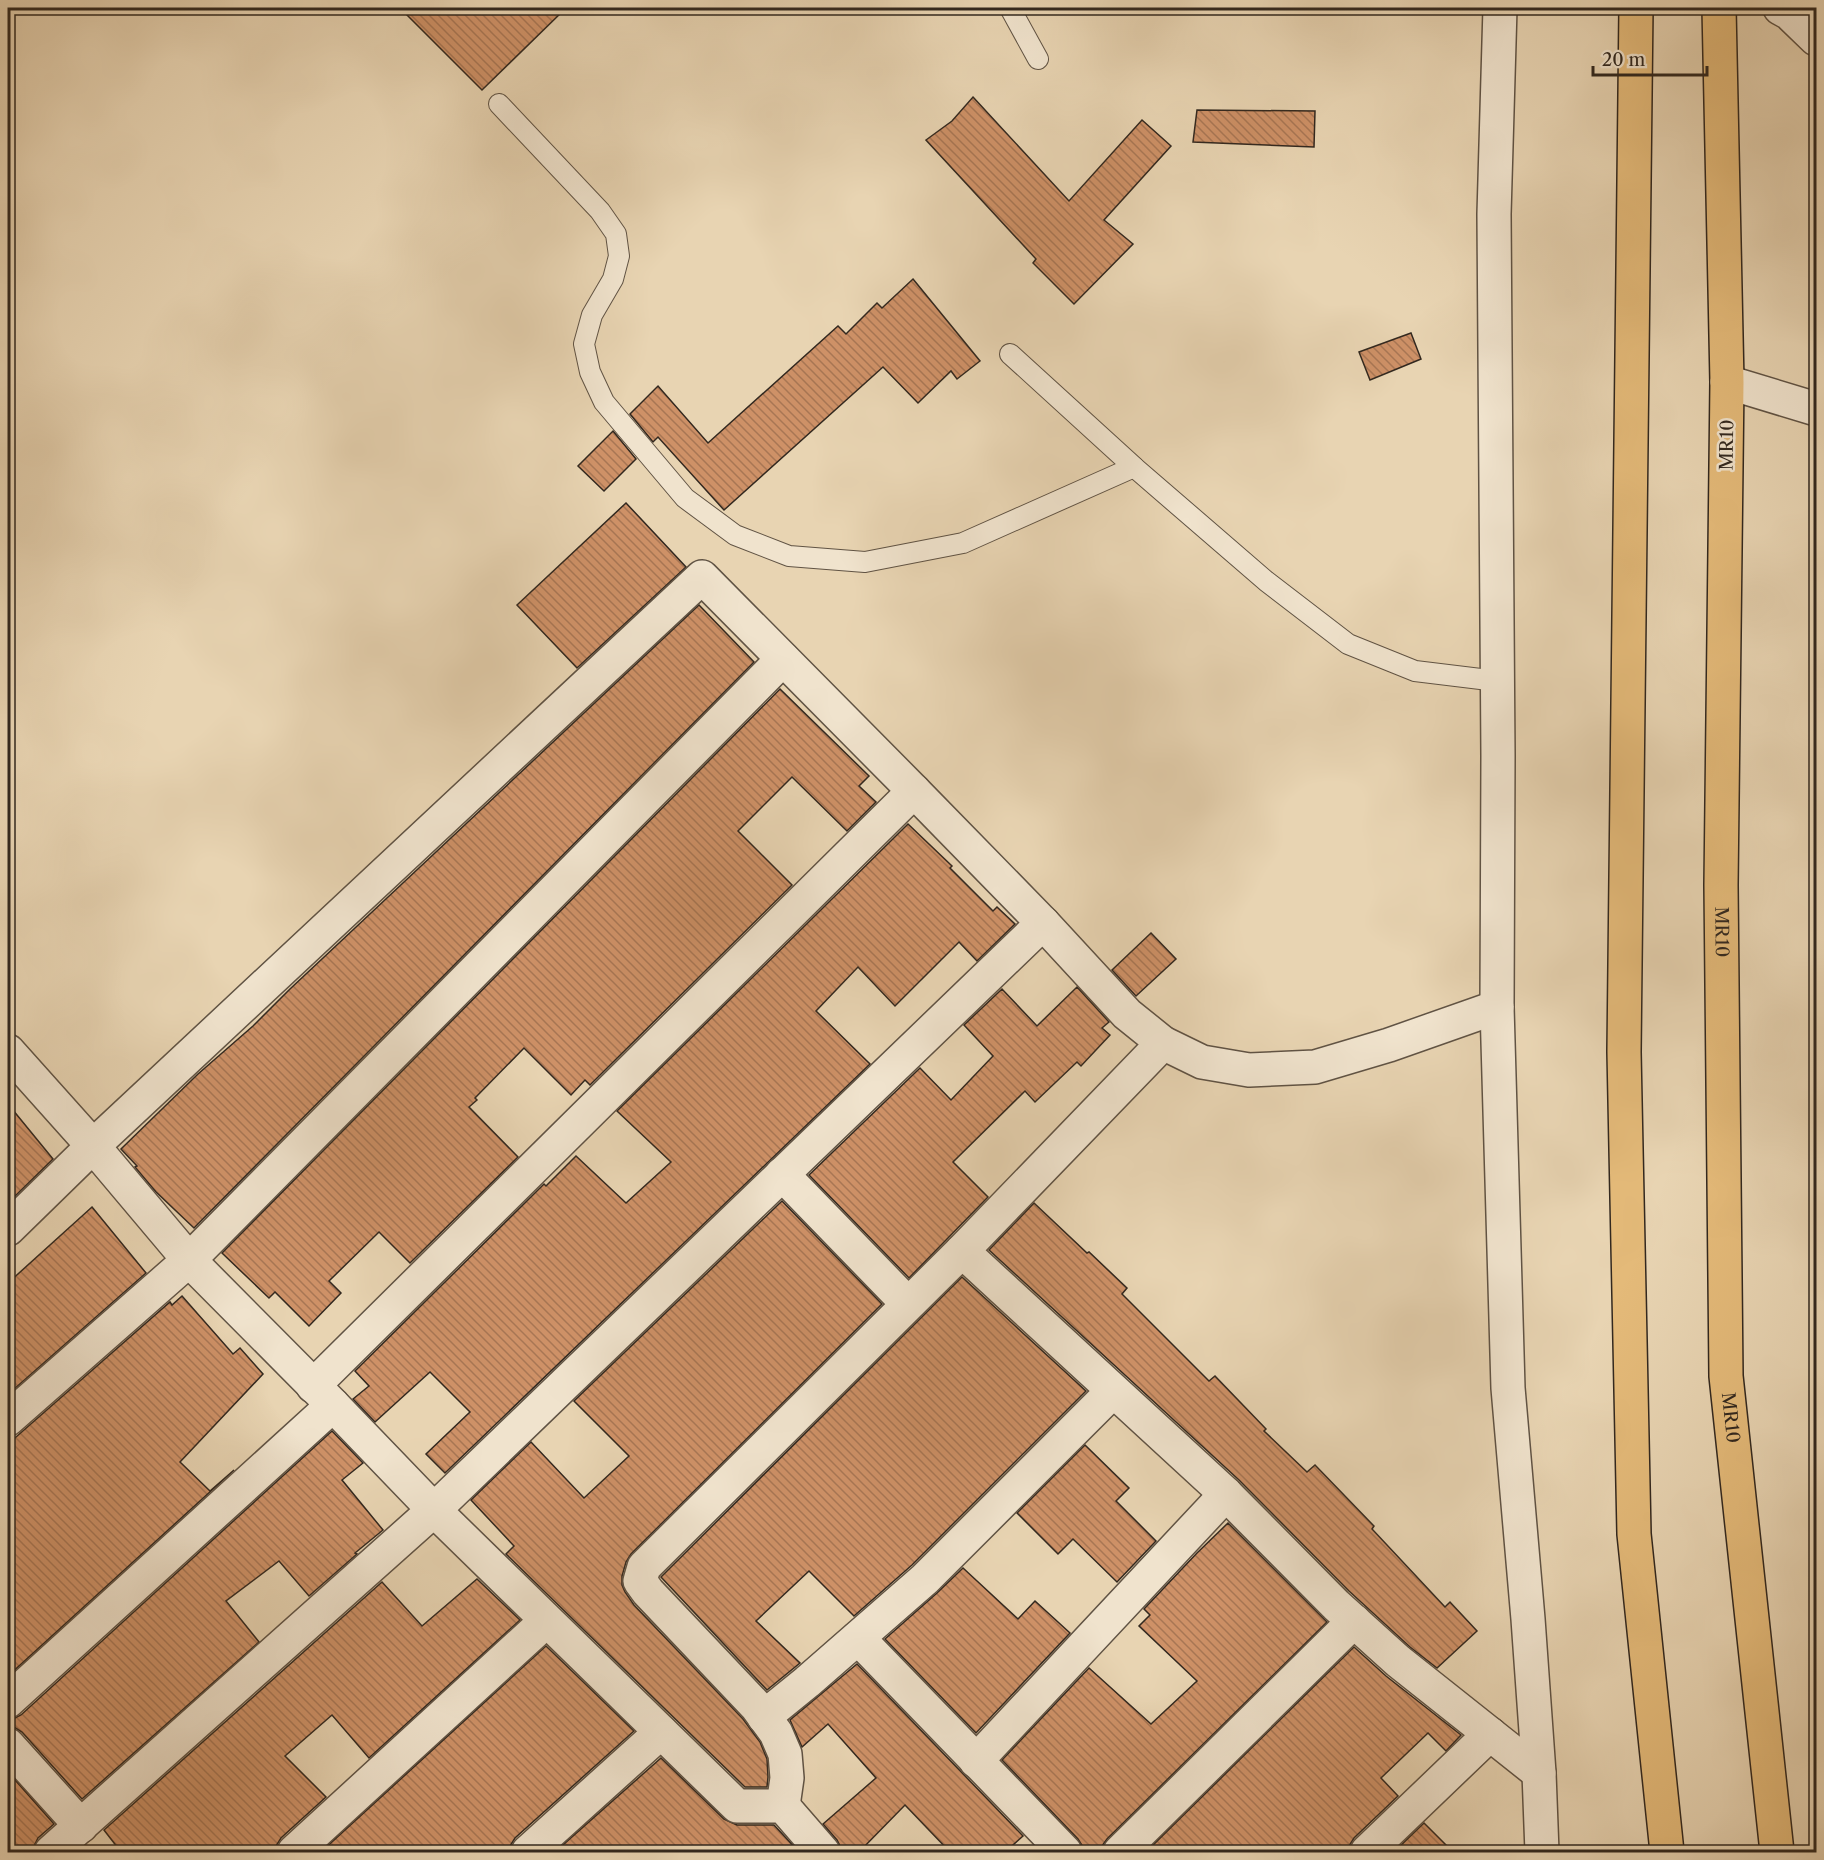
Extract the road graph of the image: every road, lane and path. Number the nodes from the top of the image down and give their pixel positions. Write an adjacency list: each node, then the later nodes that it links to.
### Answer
1 (1010, 8): 7 (lane)
2 (1500, 8): 14 (street)
3 (1636, 8): 51 (main road)
4 (1719, 8): 10 (main road, MR10)
5 (1788, 9): 6 (street)
6 (1816, 39)
7 (1038, 59)
8 (499, 104): 12 (lane)
9 (1011, 354): 12 (lane)
10 (1727, 382): 11 (street); 52 (main road, MR10)
11 (1816, 409)
12 (1134, 467): 14 (lane)
13 (783, 659): 15 (street); 20 (street); 24 (street)
14 (1497, 681): 17 (street)
15 (914, 791): 16 (street); 27 (street)
16 (1043, 923): 18 (street); 21 (street)
17 (1497, 1007): 18 (street); 40 (street)
18 (1163, 1043): 23 (street)
19 (8, 1051): 20 (street)
20 (93, 1146): 22 (street); 24 (street)
21 (782, 1174): 25 (street); 30 (street)
22 (8, 1229)
23 (962, 1251): 25 (street); 26 (street)
24 (189, 1260): 27 (street); 28 (street)
25 (908, 1304): 35 (street)
26 (1113, 1391): 29 (street); 33 (street)
27 (323, 1395): 30 (street); 34 (street)
28 (8, 1419)
29 (1226, 1494): 32 (street); 39 (street)
30 (434, 1510): 31 (street); 42 (street)
31 (546, 1621): 36 (street); 44 (street)
32 (1354, 1621): 37 (street); 48 (street)
33 (858, 1638): 35 (street); 39 (street)
34 (8, 1701)
35 (765, 1718): 41 (street)
36 (661, 1732): 41 (street); 45 (street)
37 (1490, 1734): 40 (street); 49 (street)
38 (8, 1745): 42 (street)
39 (976, 1761): 47 (street)
40 (1539, 1773): 50 (street)
41 (783, 1806): 46 (street)
42 (81, 1826): 43 (street)
43 (51, 1852)
44 (294, 1852)
45 (528, 1852)
46 (823, 1852)
47 (1065, 1852)
48 (1120, 1852)
49 (1367, 1852)
50 (1542, 1852)
51 (1667, 1852)
52 (1777, 1852)

